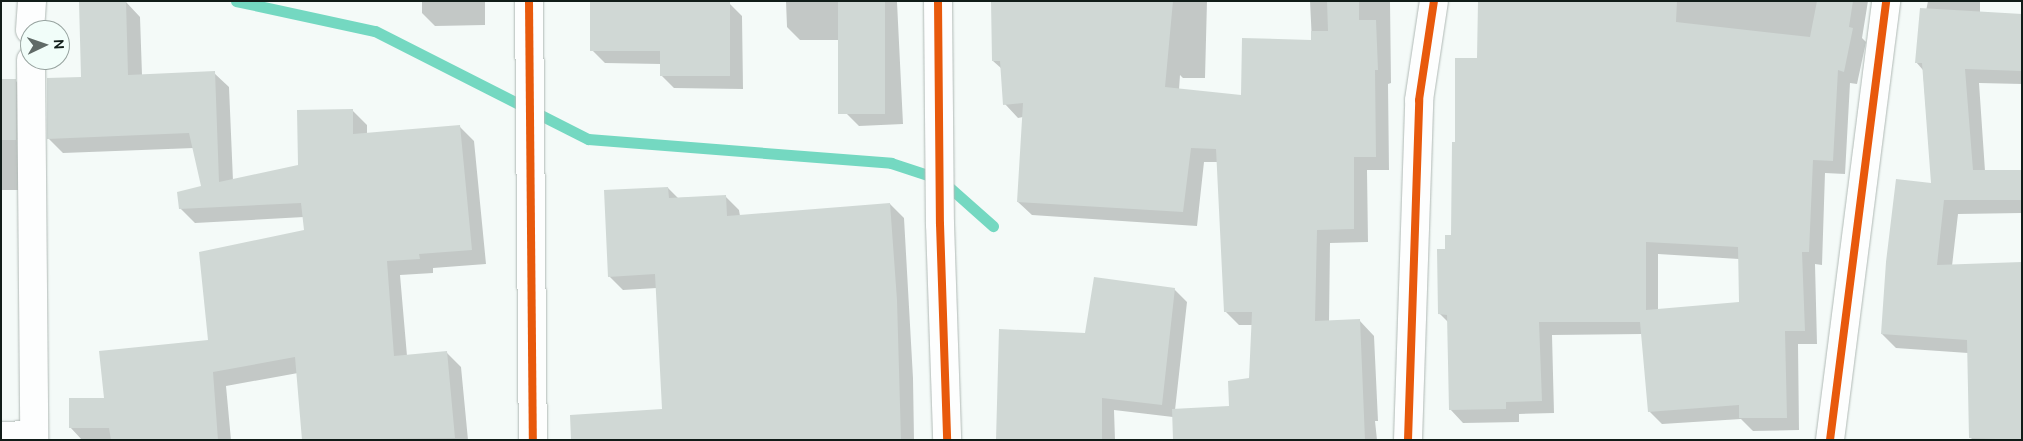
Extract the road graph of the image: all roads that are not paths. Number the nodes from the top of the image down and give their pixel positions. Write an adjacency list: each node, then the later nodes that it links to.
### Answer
1 (32, 1): 6 (street)
2 (529, 1): 10 (street)
3 (938, 1): 11 (street)
4 (1434, 1): 12 (street)
5 (1886, 1): 13 (street)
6 (31, 20)
7 (31, 70): 9 (street)
8 (1, 436): 9 (street)
9 (34, 438)
10 (533, 440)
11 (947, 440)
12 (1408, 440)
13 (1830, 440)

